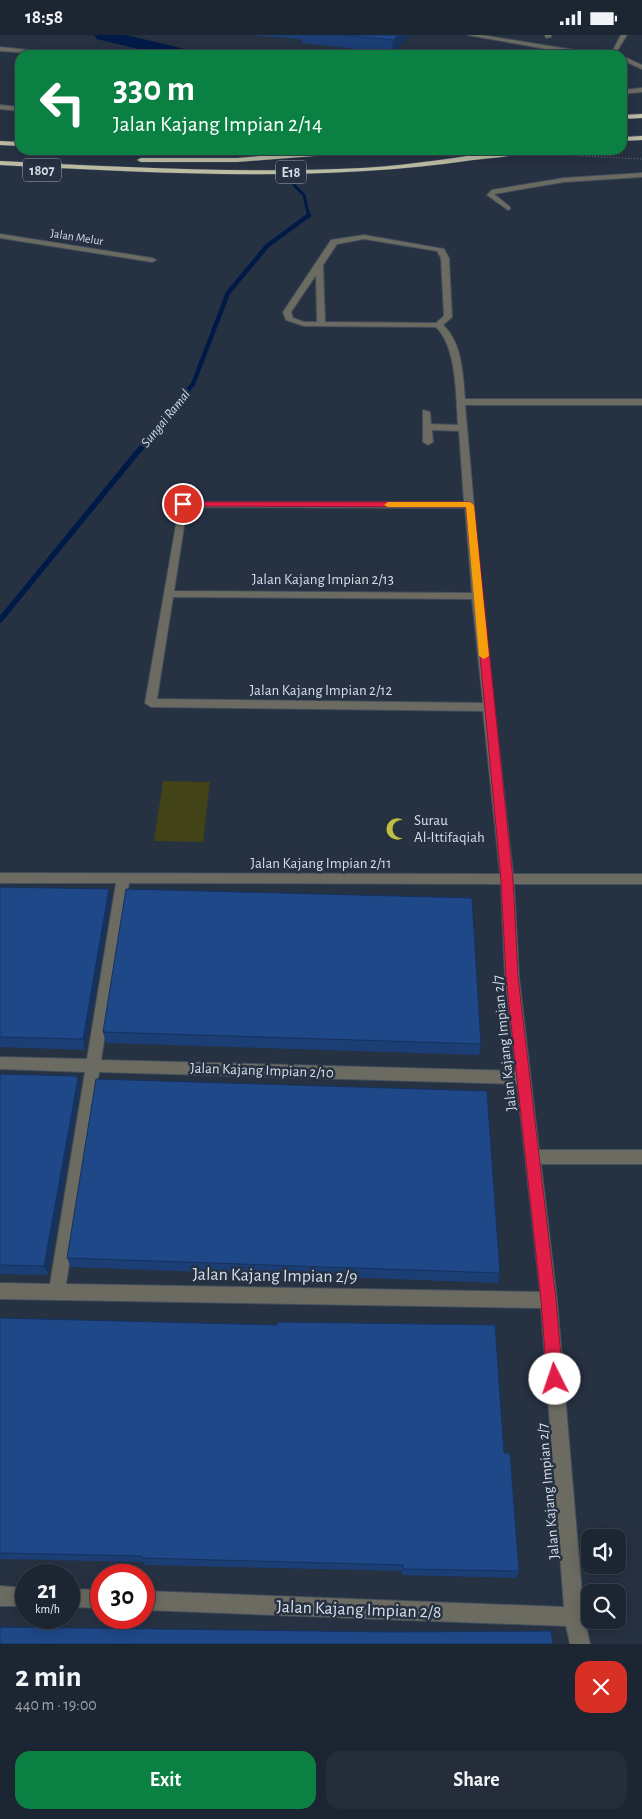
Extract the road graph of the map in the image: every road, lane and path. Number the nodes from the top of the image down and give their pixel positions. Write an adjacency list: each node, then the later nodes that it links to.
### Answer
1 (471, 35): 4 (street)
2 (624, 35): 5 (street)
3 (0, 49): 6 (street)
4 (562, 50)
5 (617, 50)
6 (15, 51)
7 (627, 60): 8 (street)
8 (642, 67)
9 (642, 90): 10 (street)
10 (627, 92)
11 (0, 107): 12 (street)
12 (15, 108)
13 (642, 116): 14 (highway)
14 (627, 117)
15 (642, 138): 16 (highway)
16 (627, 139)
17 (0, 143): 18 (highway)
18 (15, 144)
19 (294, 155): 22 (highway, E18)
20 (490, 155): 25 (highway, E18)
21 (566, 155): 23 (path)
22 (83, 158)
23 (642, 159)
24 (0, 163): 25 (highway, E18)
25 (83, 167): 26 (highway, 1807)
26 (0, 169)
27 (642, 175): 28 (street)
28 (508, 208)
29 (0, 236): 30 (street, Jalan Melur)
30 (152, 260)
31 (320, 265): 32 (street); 32 (street); 33 (street)
32 (321, 324): 33 (street)
33 (438, 325): 34 (street, Jalan Kajang Impian 2/7)
34 (461, 402): 35 (street); 38 (street, Jalan Kajang Impian 2/7)
35 (642, 402)
36 (426, 412): 37 (street)
37 (427, 427): 38 (street); 39 (street)
38 (463, 428): 40 (street, Jalan Kajang Impian 2/7)
39 (428, 442)
40 (470, 505): 41 (street); 42 (street, Jalan Kajang Impian 2/7)
41 (169, 593): 42 (street, Jalan Kajang Impian 2/13); 43 (street, Jalan Kajang Impian 2/12)
42 (477, 596): 43 (street, Jalan Kajang Impian 2/7)
43 (490, 707): 47 (street, Jalan Kajang Impian 2/7)
44 (0, 878): 45 (street, Jalan Kajang Impian 2/11)
45 (123, 879): 47 (street, Jalan Kajang Impian 2/11); 49 (street)
46 (642, 879): 47 (street, Jalan Kajang Impian 2/11)
47 (507, 880): 50 (street, Jalan Kajang Impian 2/7)
48 (0, 1063): 49 (street, Jalan Kajang Impian 2/10)
49 (93, 1066): 50 (street, Jalan Kajang Impian 2/10); 54 (street)
50 (525, 1078): 51 (street, Jalan Kajang Impian 2/7)
51 (532, 1157): 52 (street); 55 (street, Jalan Kajang Impian 2/7)
52 (642, 1157)
53 (0, 1291): 54 (street, Jalan Kajang Impian 2/9)
54 (58, 1291): 55 (street, Jalan Kajang Impian 2/9)
55 (549, 1300): 59 (street, Jalan Kajang Impian 2/7)
56 (0, 1596): 57 (street)
57 (15, 1597)
58 (155, 1601): 59 (street, Jalan Kajang Impian 2/8)
59 (574, 1617): 60 (street, Jalan Kajang Impian 2/7)
60 (580, 1644)

